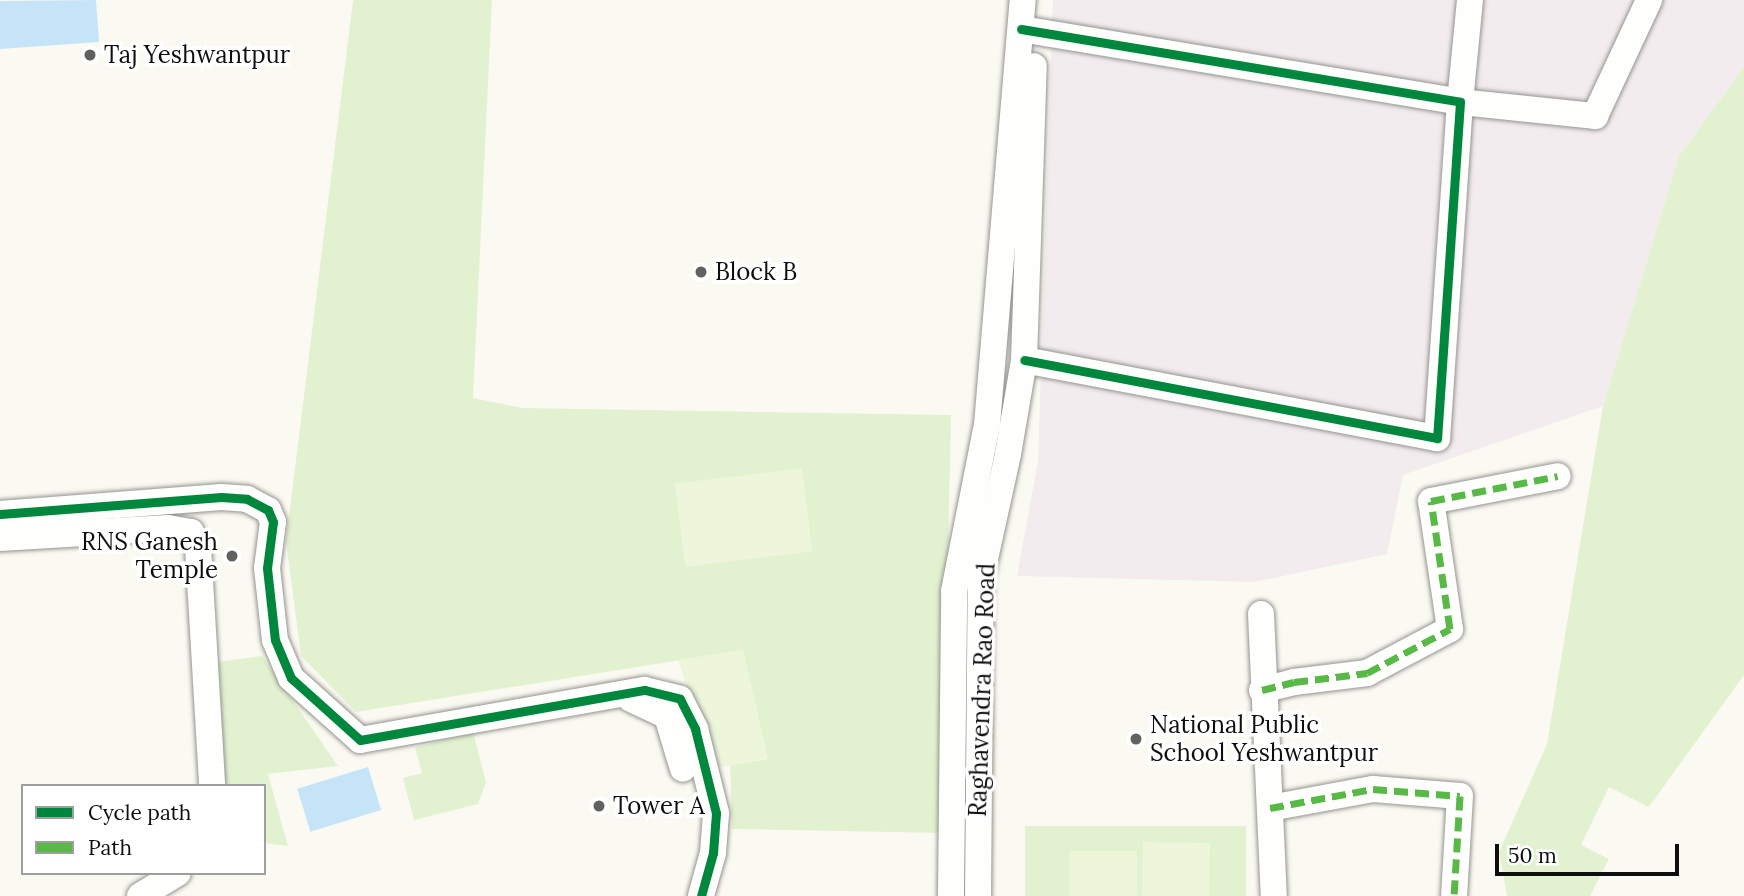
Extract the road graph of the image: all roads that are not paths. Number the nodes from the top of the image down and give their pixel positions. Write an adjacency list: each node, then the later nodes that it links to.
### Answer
1 (1023, 0): 4 (street, Raghavendra Rao Road)
2 (1470, 0): 5 (street)
3 (1649, 0): 5 (street)
4 (1021, 29): 5 (street); 6 (street, Raghavendra Rao Road); 21 (street, Raghavendra Rao Road)
5 (1460, 102): 6 (street)
6 (1024, 360): 22 (street, Raghavendra Rao Road)
7 (1558, 475): 13 (street)
8 (169, 500): 9 (street); 10 (street); 14 (street)
9 (0, 514)
10 (169, 528): 11 (street); 16 (street)
11 (0, 538)
12 (1261, 614): 13 (street)
13 (1262, 690): 17 (street)
14 (612, 695): 15 (street); 20 (street)
15 (683, 769)
16 (212, 784)
17 (1270, 808): 23 (street); 24 (street)
18 (175, 875): 19 (street)
19 (140, 896)
20 (701, 896)
21 (951, 896)
22 (978, 896)
23 (1274, 896)
24 (1454, 896)

